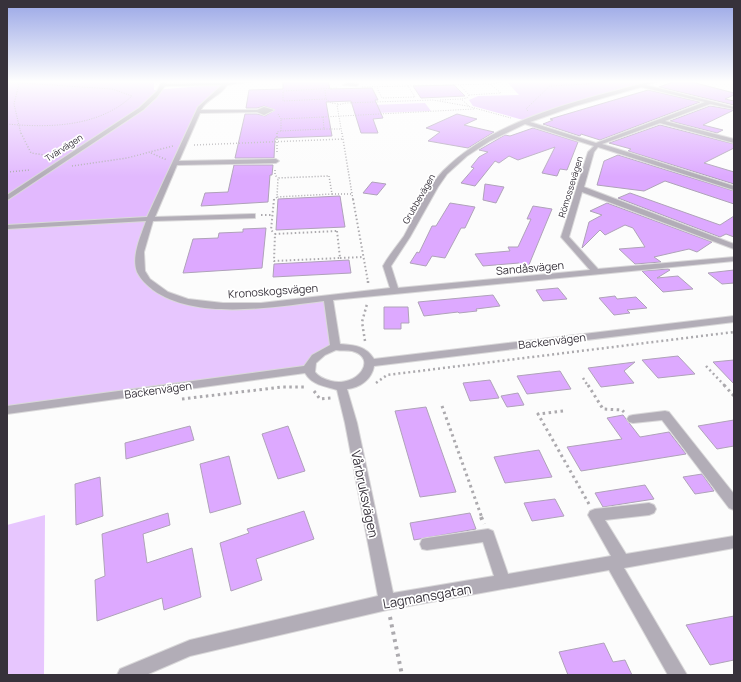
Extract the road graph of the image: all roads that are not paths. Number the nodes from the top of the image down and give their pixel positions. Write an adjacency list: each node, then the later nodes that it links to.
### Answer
1 (198, 112): 10 (street, Kronoskogsvägen)
2 (135, 113): 13 (street, Tvärvägen)
3 (551, 113): 6 (street, Grubbevägen)
4 (682, 113): 5 (street)
5 (660, 121): 7 (street); 8 (street)
6 (525, 122): 8 (street); 20 (street, Grubbevägen)
7 (734, 141)
8 (598, 144): 11 (street, Römossevägen); 12 (street)
9 (276, 161): 10 (street)
10 (176, 163): 15 (street, Kronoskogsvägen)
11 (579, 188): 17 (street); 19 (street, Römossevägen)
12 (734, 188)
13 (7, 198)
14 (252, 216): 15 (street)
15 (150, 218): 16 (street); 21 (street, Kronoskogsvägen)
16 (7, 227)
17 (734, 247)
18 (734, 259): 19 (street, Sandåsvägen)
19 (597, 273): 20 (street, Sandåsvägen)
20 (395, 291): 21 (street, Sandåsvägen)
21 (328, 298): 23 (street)
22 (734, 319): 24 (street, Backenvägen)
23 (335, 347): 24 (street); 25 (street)
24 (370, 363): 26 (street)
25 (310, 369): 26 (street); 27 (street, Backenvägen)
26 (342, 391): 35 (street, Vårbruksvägen)
27 (7, 410)
28 (633, 419): 29 (street)
29 (734, 504)
30 (649, 509): 33 (street)
31 (734, 542): 33 (street, Lagmansgatan)
32 (427, 544): 34 (street)
33 (617, 562): 34 (street, Lagmansgatan); 37 (street)
34 (503, 582): 35 (street, Lagmansgatan)
35 (387, 602): 36 (street, Lagmansgatan)
36 (126, 675)
37 (678, 675)

